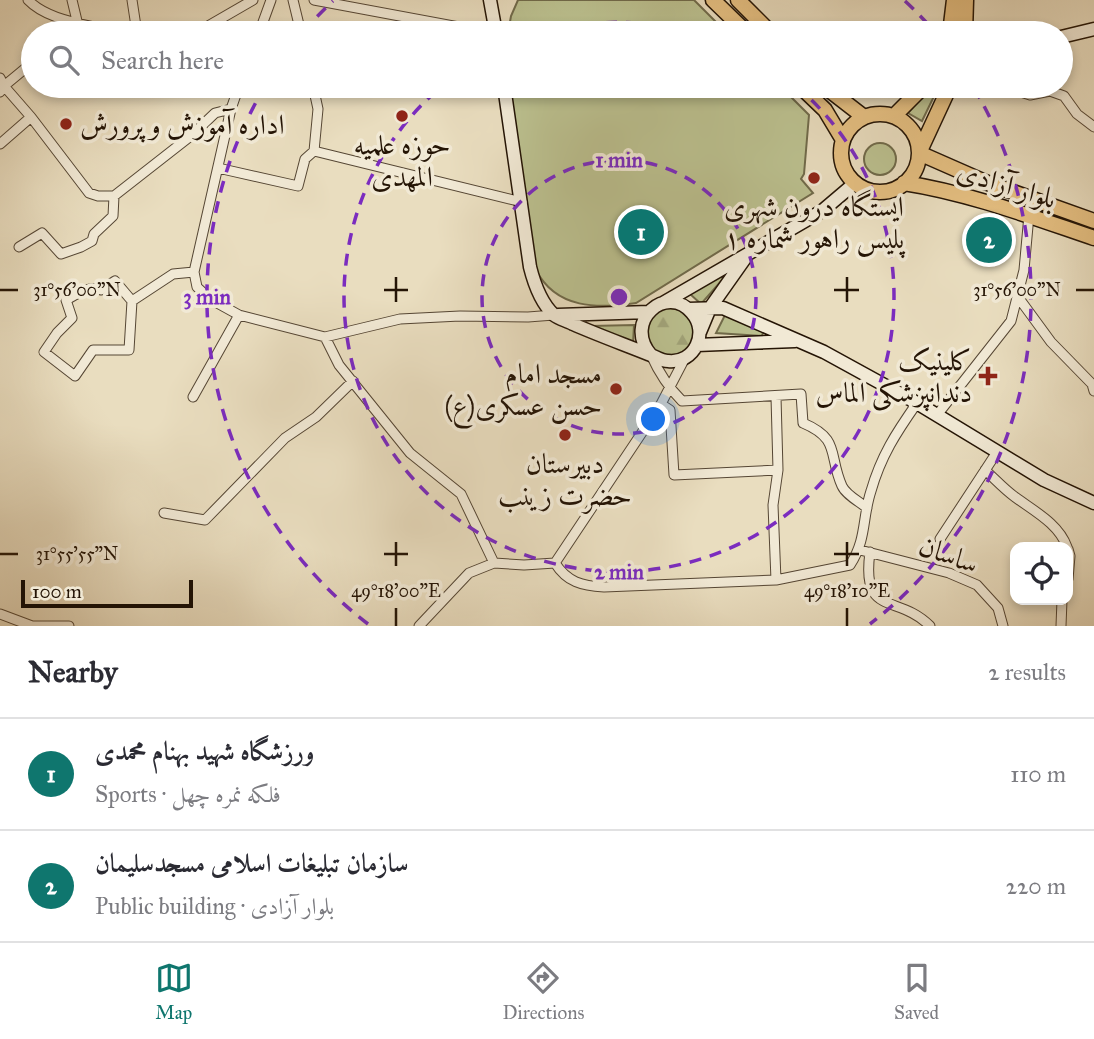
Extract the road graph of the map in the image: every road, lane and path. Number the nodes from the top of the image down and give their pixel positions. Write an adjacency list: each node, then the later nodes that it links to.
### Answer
1 (28, 0): 13 (street)
2 (72, 0): 14 (street)
3 (131, 0): 15 (street)
4 (253, 0): 16 (street)
5 (271, 0): 17 (street)
6 (293, 0): 18 (street)
7 (314, 0): 19 (street)
8 (490, 0): 20 (main road)
9 (713, 0): 21 (main road)
10 (738, 0): 22 (main road)
11 (954, 0): 23 (main road)
12 (966, 0): 24 (main road)
13 (68, 21)
14 (77, 21)
15 (135, 21)
16 (217, 21)
17 (263, 21)
18 (298, 21)
19 (428, 21)
20 (492, 21)
21 (735, 21)
22 (759, 21)
23 (951, 21)
24 (965, 21)
25 (1094, 29): 26 (main road)
26 (1073, 34)
27 (21, 71): 28 (street)
28 (1, 85): 38 (street)
29 (235, 98): 37 (street)
30 (316, 98): 44 (street)
31 (506, 98): 50 (main road)
32 (812, 98): 42 (main road)
33 (839, 98): 39 (main road)
34 (912, 98): 40 (main road)
35 (944, 98): 45 (main road)
36 (1065, 98): 41 (street)
37 (231, 109): 46 (street); 49 (street)
38 (32, 117): 43 (street); 49 (street)
39 (864, 117): 40 (main road); 42 (main road)
40 (894, 117): 45 (main road)
41 (1094, 127)
42 (843, 140): 47 (main road)
43 (0, 144)
44 (314, 151): 46 (street); 50 (street)
45 (919, 153): 48 (main road); 52 (main road, بلوار آزادی)
46 (218, 168): 56 (street)
47 (855, 183): 48 (main road); 55 (main road)
48 (904, 183): 51 (main road, بلوار آزادی)
49 (114, 196): 54 (street)
50 (522, 202): 66 (main road)
51 (1029, 215): 53 (main road, بلوار آزادی); 58 (street)
52 (1094, 221)
53 (1094, 238)
54 (19, 247)
55 (748, 254): 57 (main road); 60 (main road)
56 (194, 272): 59 (street); 65 (street)
57 (732, 276): 61 (main road); 63 (main road)
58 (1018, 297): 74 (street); 79 (street)
59 (132, 301): 59 (street)
60 (663, 303): 62 (main road); 64 (main road)
61 (710, 308): 62 (main road); 63 (main road); 68 (main road)
62 (688, 309): 68 (main road)
63 (730, 310): 69 (main road)
64 (649, 312): 66 (main road); 70 (main road)
65 (239, 315): 67 (street); 75 (street)
66 (554, 315): 67 (street); 70 (main road)
67 (325, 337): 72 (street)
68 (699, 338): 69 (main road); 71 (main road)
69 (796, 341): 77 (main road)
70 (651, 355): 71 (main road); 73 (street)
71 (685, 358): 73 (street)
72 (353, 382): 85 (street); 90 (street)
73 (670, 388): 76 (street); 78 (street)
74 (1094, 391)
75 (193, 397)
76 (776, 397): 81 (street); 84 (street)
77 (917, 403): 79 (main road); 84 (street)
78 (661, 404): 81 (street); 91 (street)
79 (937, 415): 80 (main road)
80 (997, 452): 82 (street); 83 (main road)
81 (778, 470): 92 (street)
82 (985, 470): 86 (street); 87 (street)
83 (1094, 503)
84 (867, 508): 88 (street)
85 (164, 513)
86 (940, 539)
87 (1066, 542)
88 (860, 550): 89 (street, ساسان); 92 (street)
89 (870, 552): 97 (street); 98 (street, ساسان)
90 (494, 563): 91 (street); 96 (street)
91 (555, 563): 92 (street)
92 (776, 580)
93 (1062, 605): 99 (street)
94 (0, 614): 95 (street)
95 (69, 626)
96 (419, 626)
97 (930, 626)
98 (1003, 626)
99 (1061, 626)

